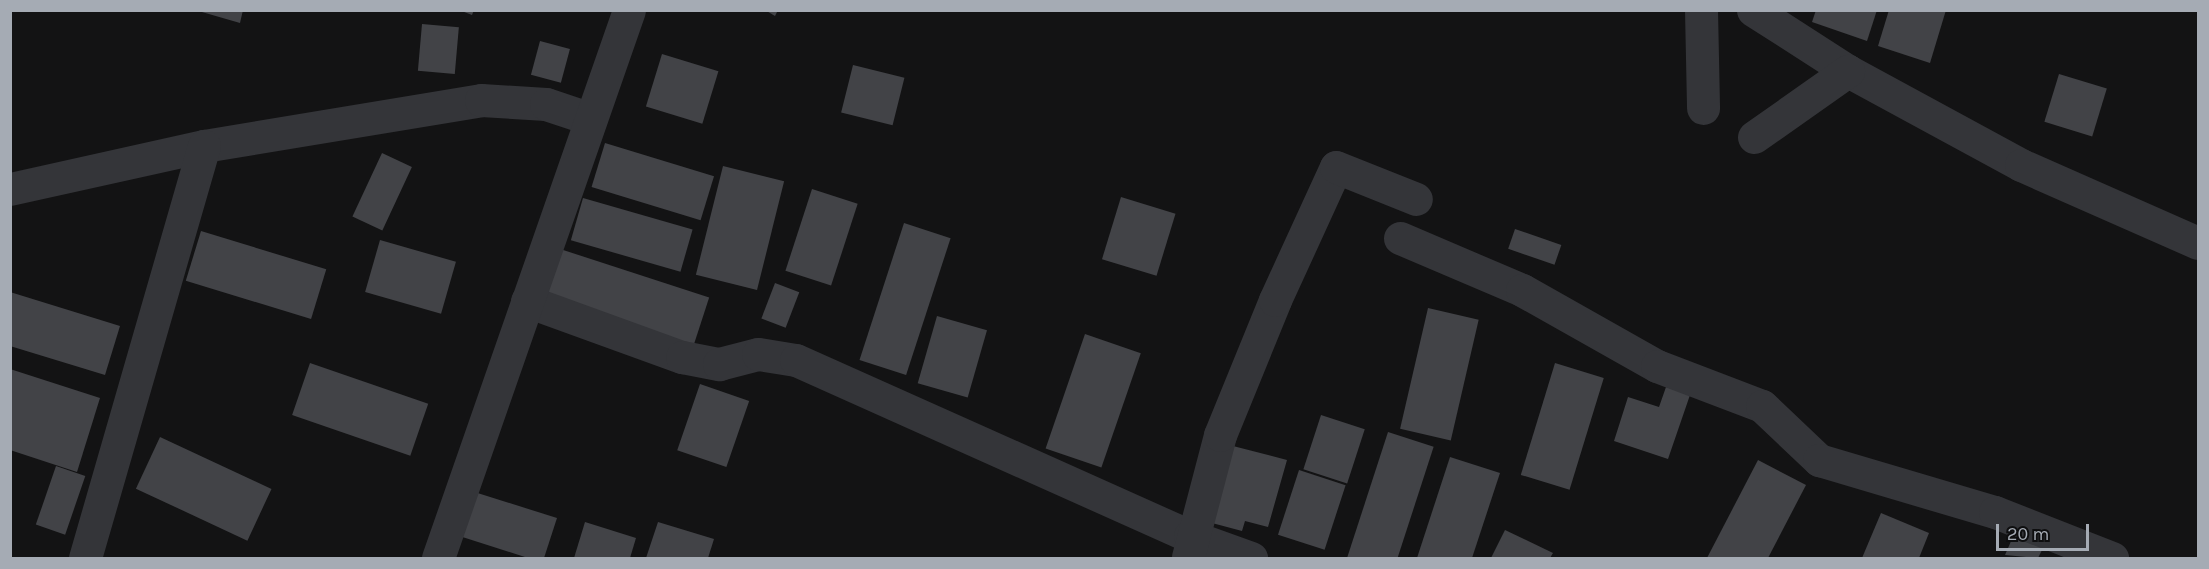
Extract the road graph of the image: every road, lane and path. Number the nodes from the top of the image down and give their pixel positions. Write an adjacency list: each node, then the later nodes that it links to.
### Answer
1 (629, 10): 6 (street)
2 (1701, 10): 5 (street)
3 (1753, 10): 4 (street)
4 (1848, 71): 7 (street); 12 (street)
5 (1703, 108)
6 (591, 119): 8 (street); 13 (street)
7 (1755, 137)
8 (204, 146): 9 (street); 15 (street)
9 (10, 189)
10 (1416, 199): 14 (street)
11 (1400, 238): 18 (street)
12 (2199, 243)
13 (527, 301): 14 (street); 16 (street)
14 (1189, 547): 17 (street)
15 (85, 558)
16 (438, 558)
17 (1251, 558)
18 (2112, 558)

